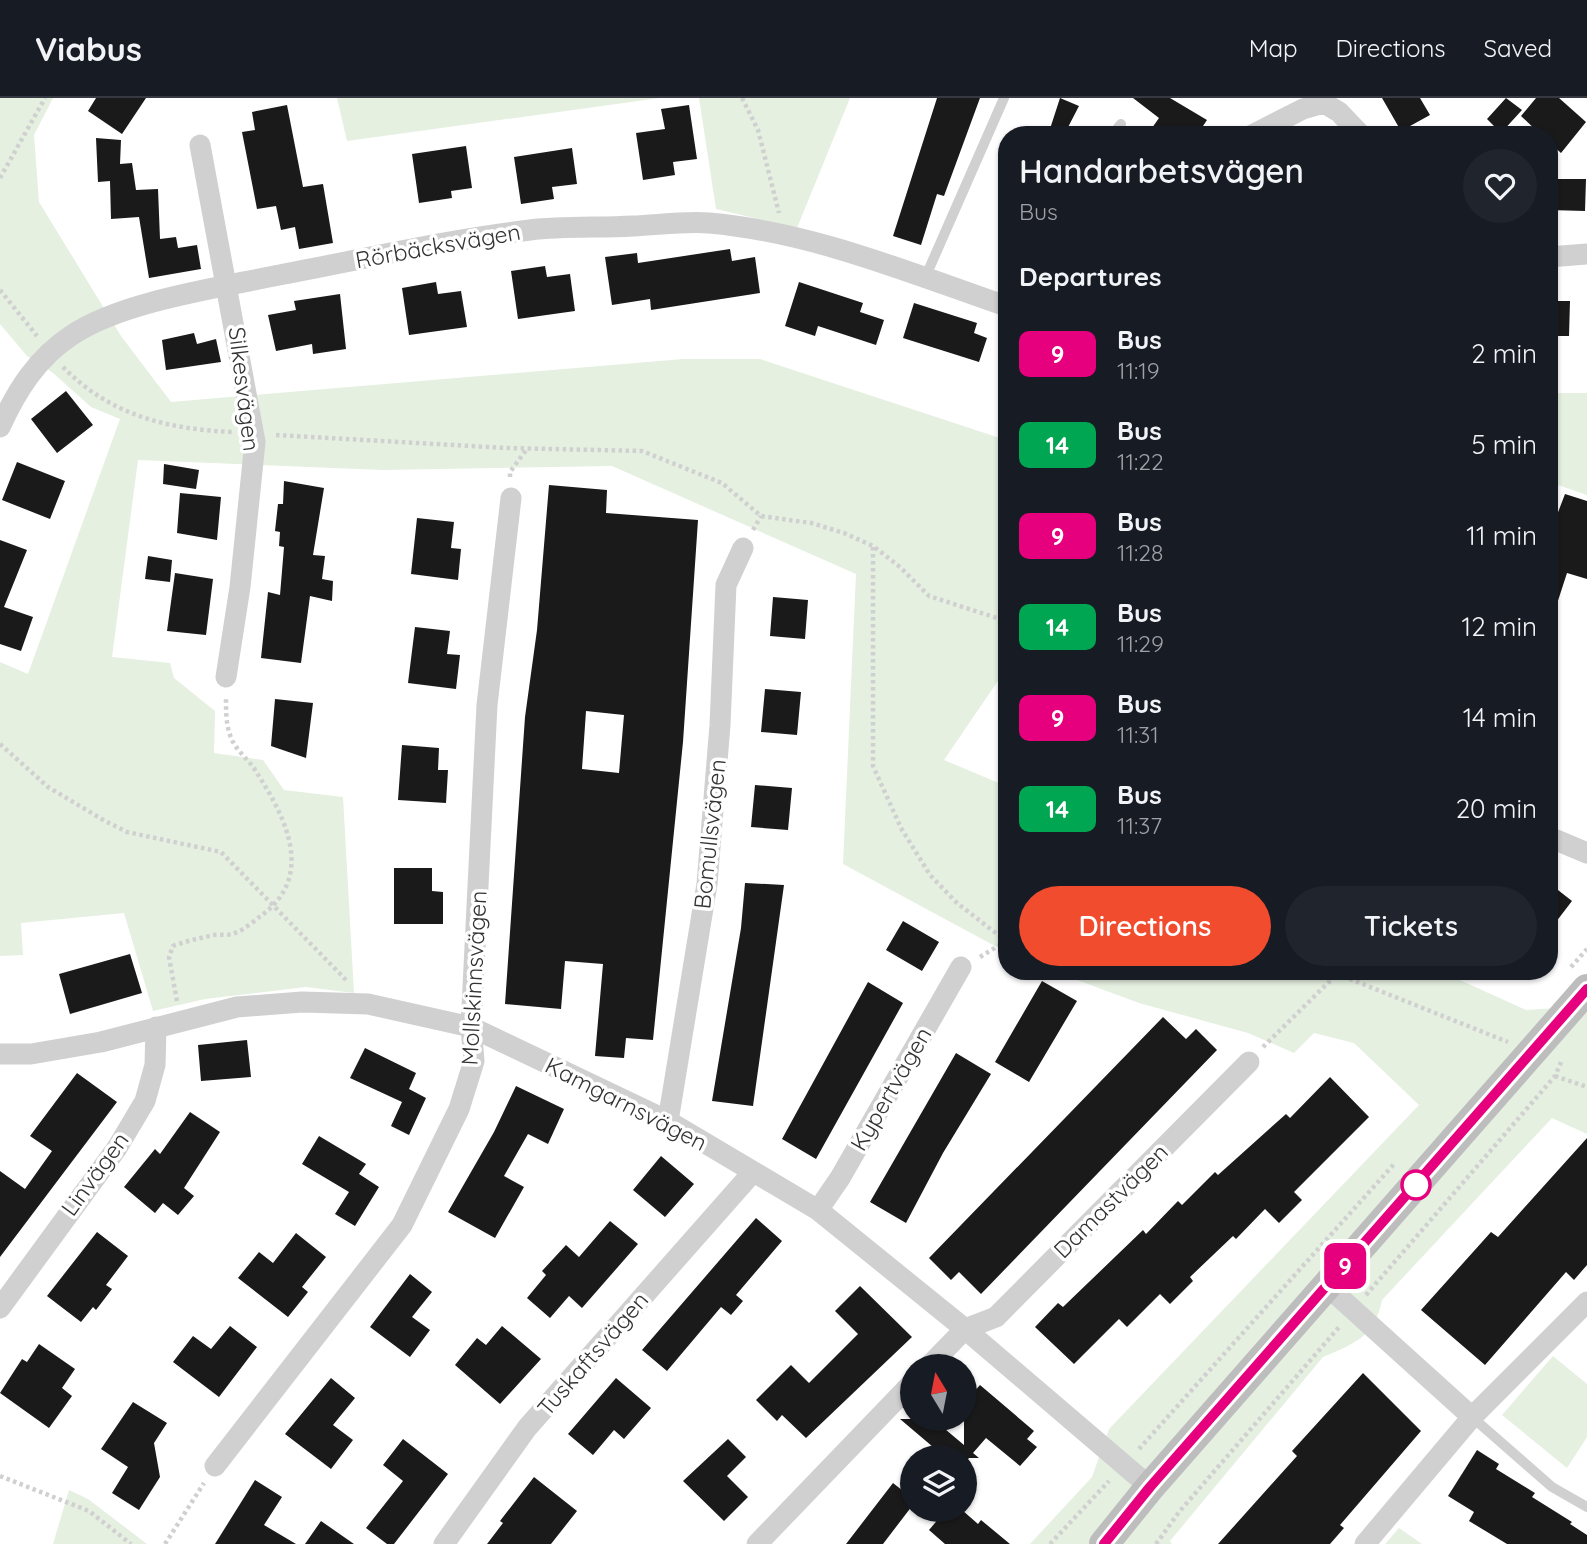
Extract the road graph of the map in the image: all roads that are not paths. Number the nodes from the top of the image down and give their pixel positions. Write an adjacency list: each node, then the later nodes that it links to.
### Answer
1 (1004, 98): 7 (lane)
2 (1270, 126): 3 (street)
3 (1352, 126)
4 (200, 145): 8 (street, Silkesvägen)
5 (1587, 254): 6 (street)
6 (1558, 256)
7 (925, 278): 8 (street, Rörbäcksvägen); 9 (street, Rörbäcksvägen)
8 (229, 285): 10 (street, Rörbäcksvägen); 13 (street, Silkesvägen)
9 (998, 303)
10 (0, 427)
11 (511, 498): 19 (street, Mollskinnsvägen)
12 (743, 548): 22 (street, Bomullsvägen)
13 (226, 677)
14 (1558, 841): 15 (street)
15 (1587, 853)
16 (961, 967): 24 (street, Kypertvägen)
17 (1587, 989): 25 (street)
18 (156, 1027): 19 (street, Kamgarnsvägen); 20 (street, Kamgarnsvägen); 27 (street, Linvägen)
19 (471, 1027): 22 (street, Kamgarnsvägen); 32 (street, Mollskinnsvägen)
20 (0, 1054)
21 (1249, 1062): 28 (street, Damastvägen)
22 (668, 1121): 23 (street, Kamgarnsvägen)
23 (754, 1172): 24 (street, Kamgarnsvägen); 35 (street, Tuskaftsvägen)
24 (818, 1210): 28 (street, Kamgarnsvägen)
25 (1327, 1286): 31 (street); 33 (street)
26 (1587, 1302): 31 (street)
27 (0, 1308)
28 (965, 1329): 29 (street); 33 (street, Kamgarnsvägen)
29 (941, 1354)
30 (900, 1395): 36 (street)
31 (1472, 1417): 34 (lane); 38 (street)
32 (215, 1466)
33 (1150, 1487): 37 (street)
34 (1587, 1507)
35 (444, 1544)
36 (757, 1544)
37 (1104, 1544)
38 (1365, 1544)

